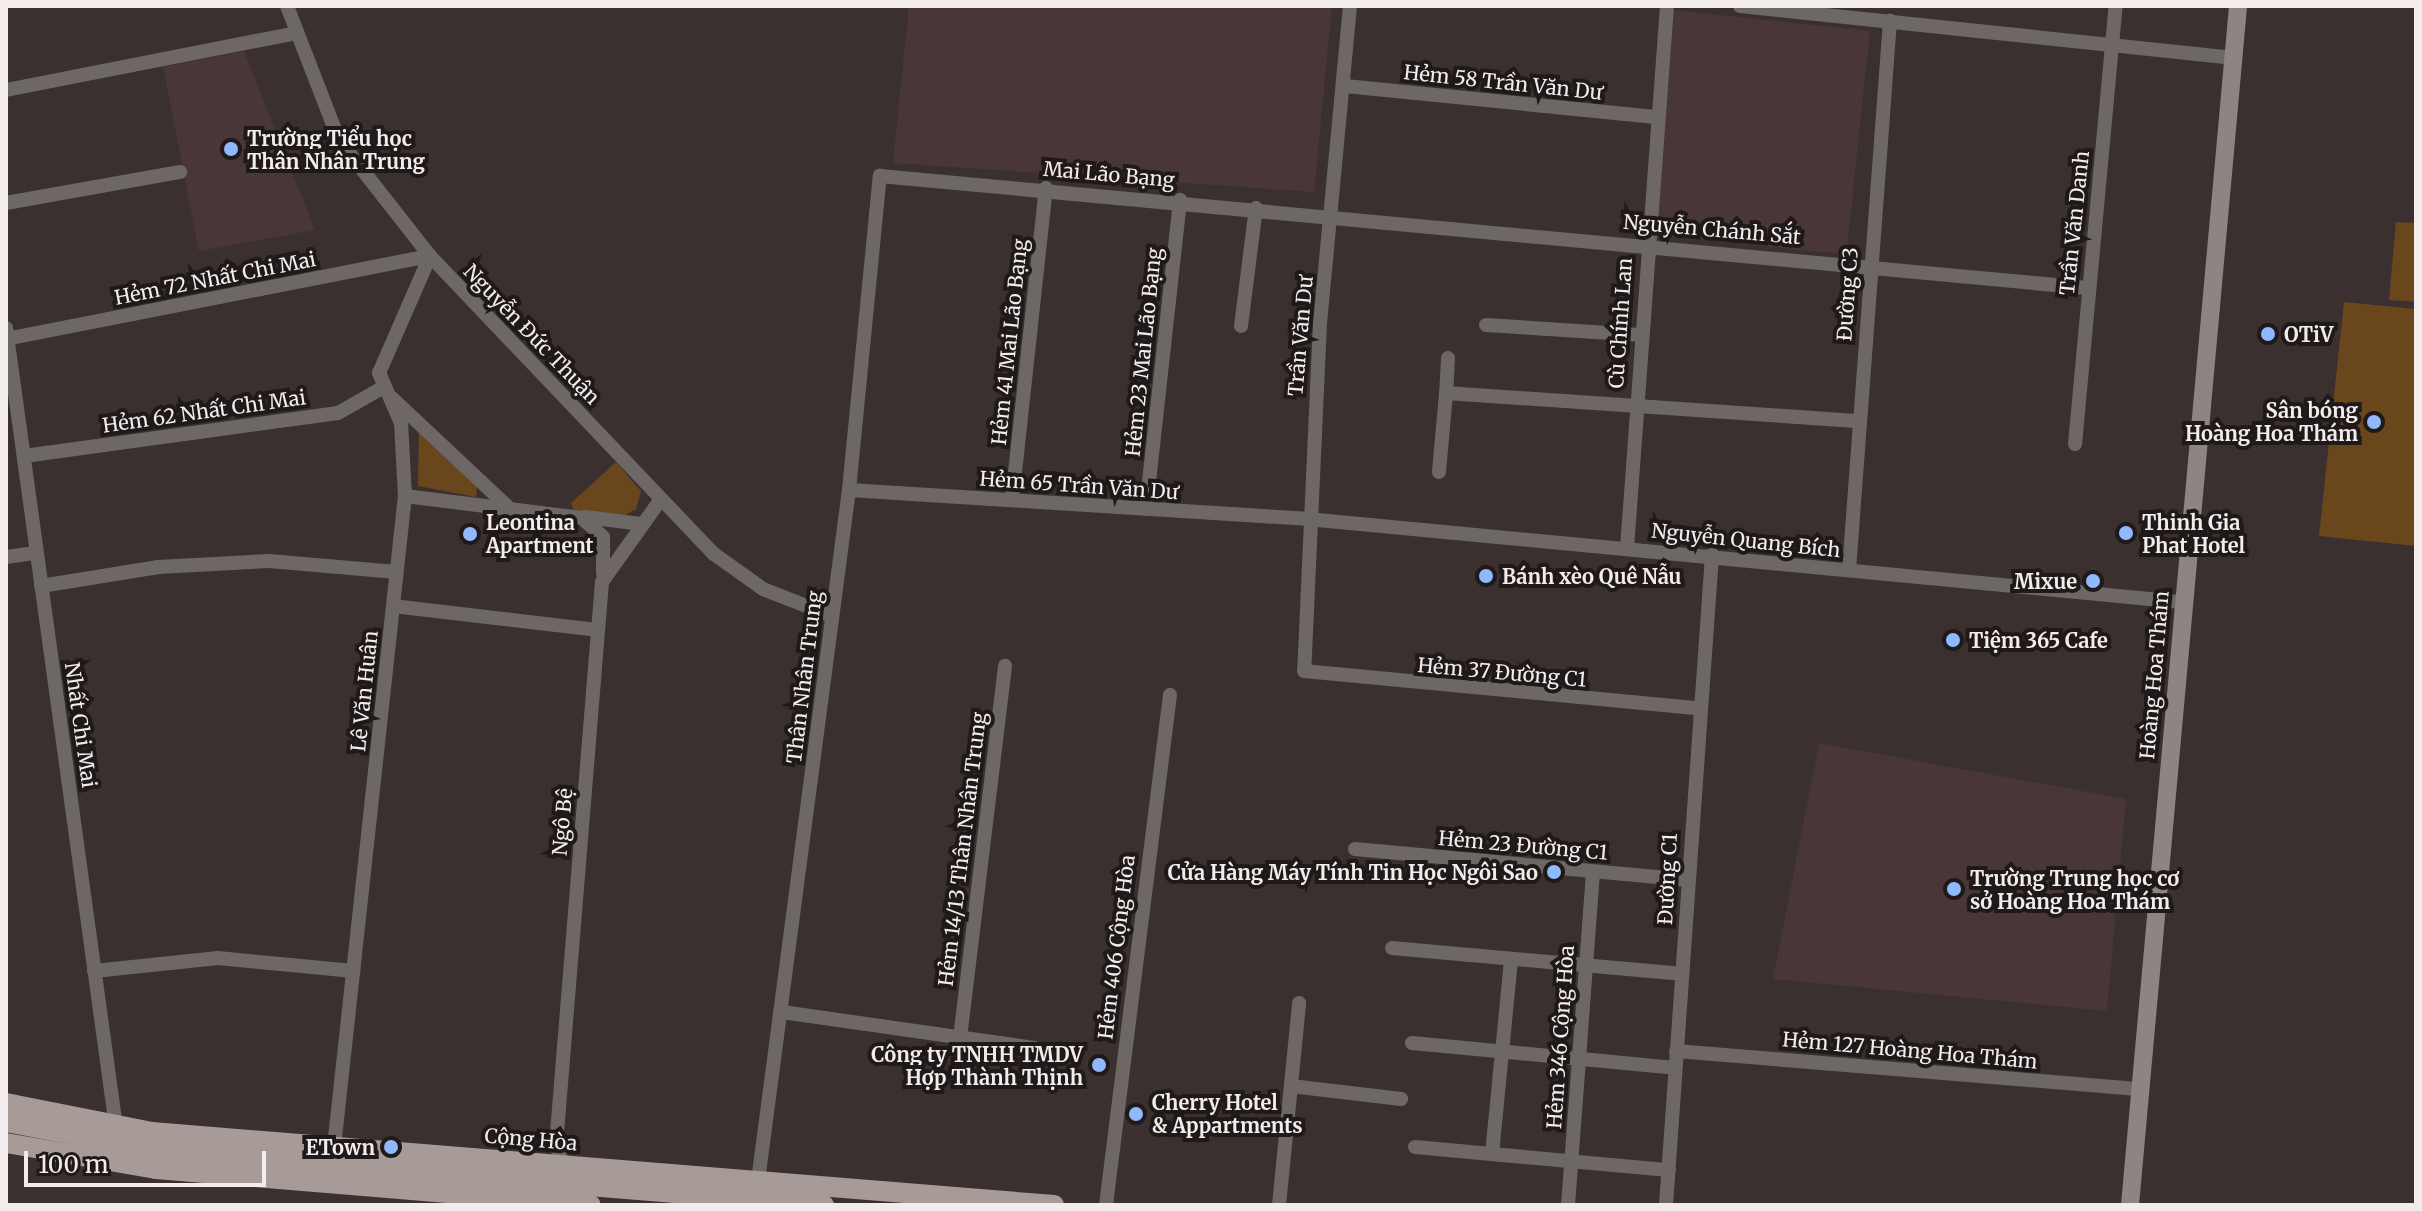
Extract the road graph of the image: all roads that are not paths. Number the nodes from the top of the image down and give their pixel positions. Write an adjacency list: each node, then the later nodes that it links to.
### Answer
1 (287, 6): 9 (street, Nguyễn Đức Thuận)
2 (1350, 6): 12 (street, Trần Văn Dư)
3 (1667, 6): 14 (street, Cù Chính Lan)
4 (1740, 6): 7 (street)
5 (2116, 6): 10 (street, Trần Văn Danh)
6 (2238, 6): 11 (main road, Hoàng Hoa Thám)
7 (1809, 10): 8 (street)
8 (1890, 21): 10 (street); 24 (street, Đường C3)
9 (297, 33): 13 (street); 23 (street, Nguyễn Đức Thuận)
10 (2114, 44): 11 (street); 25 (street, Trần Văn Danh)
11 (2234, 58): 55 (main road, Hoàng Hoa Thám)
12 (1345, 86): 14 (street, Hẻm 58 Trần Văn Dư); 21 (street, Trần Văn Dư)
13 (6, 90)
14 (1657, 117): 22 (street, Cù Chính Lan)
15 (180, 172): 19 (street)
16 (880, 176): 17 (street, Mai Lão Bạng); 38 (street, Thân Nhân Trung)
17 (1046, 188): 18 (street, Mai Lão Bạng); 41 (street, Hẻm 41 Mai Lão Bạng)
18 (1180, 200): 20 (street, Mai Lão Bạng); 43 (street, Hẻm 23 Mai Lão Bạng)
19 (6, 203)
20 (1256, 208): 21 (street, Mai Lão Bạng); 27 (street)
21 (1333, 214): 22 (street, Nguyễn Chánh Sắt); 45 (street, Trần Văn Dư)
22 (1646, 243): 24 (street, Nguyễn Chánh Sắt); 28 (street, Cù Chính Lan)
23 (430, 256): 29 (street, Hẻm 72 Nhất Chi Mai); 31 (street, Lê Văn Huân); 40 (street, Nguyễn Đức Thuận)
24 (1869, 263): 25 (street, Nguyễn Chánh Sắt); 34 (street, Đường C3)
25 (2087, 288): 35 (street, Trần Văn Danh)
26 (1486, 325): 28 (street)
27 (1241, 326)
28 (1639, 335): 33 (street, Cù Chính Lan)
29 (7, 336): 36 (street, Nhất Chi Mai)
30 (1448, 358): 32 (street)
31 (387, 393): 36 (street, Hẻm 62 Nhất Chi Mai); 39 (street, Lê Văn Huân); 42 (street)
32 (1446, 393): 33 (street); 37 (street)
33 (1633, 405): 34 (street); 47 (street, Cù Chính Lan)
34 (1859, 421): 51 (street, Đường C3)
35 (2075, 444)
36 (24, 456): 48 (street, Nhất Chi Mai)
37 (1439, 472)
38 (849, 490): 41 (street, Hẻm 65 Trần Văn Dư); 57 (street, Thân Nhân Trung)
39 (405, 496): 42 (street); 52 (street, Lê Văn Huân)
40 (661, 499): 46 (street, Ngô Bệ); 57 (street, Nguyễn Đức Thuận)
41 (1012, 500): 43 (street, Hẻm 65 Trần Văn Dư)
42 (508, 507): 44 (street)
43 (1146, 509): 45 (street, Hẻm 65 Trần Văn Dư)
44 (569, 515): 46 (street); 53 (street)
45 (1307, 519): 47 (street, Nguyễn Quang Bích); 60 (street, Trần Văn Dư)
46 (641, 524): 53 (street, Ngô Bệ)
47 (1627, 548): 49 (street, Nguyễn Quang Bích)
48 (36, 553): 50 (street); 54 (street, Nhất Chi Mai)
49 (1712, 555): 51 (street, Nguyễn Quang Bích); 62 (street, Đường C1)
50 (6, 557)
51 (1849, 570): 55 (street, Nguyễn Quang Bích)
52 (397, 572): 54 (street); 56 (street, Lê Văn Huân)
53 (602, 582): 58 (street, Ngô Bệ)
54 (41, 586): 69 (street, Nhất Chi Mai)
55 (2181, 602): 82 (main road, Hoàng Hoa Thám)
56 (393, 606): 58 (street); 70 (street, Lê Văn Huân)
57 (832, 616): 73 (street, Thân Nhân Trung)
58 (597, 630): 94 (street, Ngô Bệ)
59 (1005, 666): 74 (street, Hẻm 14/13 Thân Nhân Trung)
60 (1304, 671): 62 (street, Hẻm 37 Đường C1)
61 (1170, 695): 98 (street, Hẻm 406 Cộng Hòa)
62 (1697, 708): 65 (street, Đường C1)
63 (1355, 849): 64 (street, Hẻm 23 Đường C1)
64 (1593, 872): 65 (street, Hẻm 23 Đường C1); 68 (street, Hẻm 346 Cộng Hòa)
65 (1687, 880): 71 (street, Đường C1)
66 (1392, 948): 67 (street)
67 (1511, 959): 68 (street); 77 (street)
68 (1586, 965): 71 (street); 79 (street, Hẻm 346 Cộng Hòa)
69 (94, 971): 70 (street); 86 (street, Nhất Chi Mai)
70 (353, 971): 88 (street, Lê Văn Huân)
71 (1681, 974): 78 (street, Đường C1)
72 (1299, 1003): 81 (street)
73 (782, 1012): 74 (street); 93 (street, Thân Nhân Trung)
74 (960, 1038): 76 (street)
75 (1412, 1043): 77 (street)
76 (1035, 1048)
77 (1502, 1051): 79 (street); 90 (street)
78 (1676, 1051): 80 (street, Đường C1); 82 (street, Hẻm 127 Hoàng Hoa Thám)
79 (1579, 1059): 80 (street); 91 (street, Hẻm 346 Cộng Hòa)
80 (1675, 1068): 92 (street, Đường C1)
81 (1291, 1086): 83 (street); 99 (street)
82 (2140, 1089): 102 (main road, Hoàng Hoa Thám)
83 (1401, 1099)
84 (6, 1103): 86 (main road, Cộng Hòa)
85 (6, 1122): 94 (main road, Cộng Hòa)
86 (116, 1127): 88 (main road, Cộng Hòa)
87 (6, 1143): 95 (main road, Cộng Hòa)
88 (334, 1147): 94 (main road, Cộng Hòa)
89 (1415, 1147): 90 (street)
90 (1492, 1154): 91 (street)
91 (1571, 1161): 92 (street); 100 (street, Hẻm 346 Cộng Hòa)
92 (1669, 1170): 101 (street, Đường C1)
93 (758, 1181): 94 (main road, Cộng Hòa); 97 (main road, Cộng Hòa)
94 (575, 1193): 95 (main road, Cộng Hòa); 96 (main road, Cộng Hòa)
95 (535, 1203)
96 (824, 1205)
97 (1054, 1205)
98 (1106, 1205)
99 (1279, 1205)
100 (1568, 1205)
101 (1666, 1205)
102 (2130, 1205)

